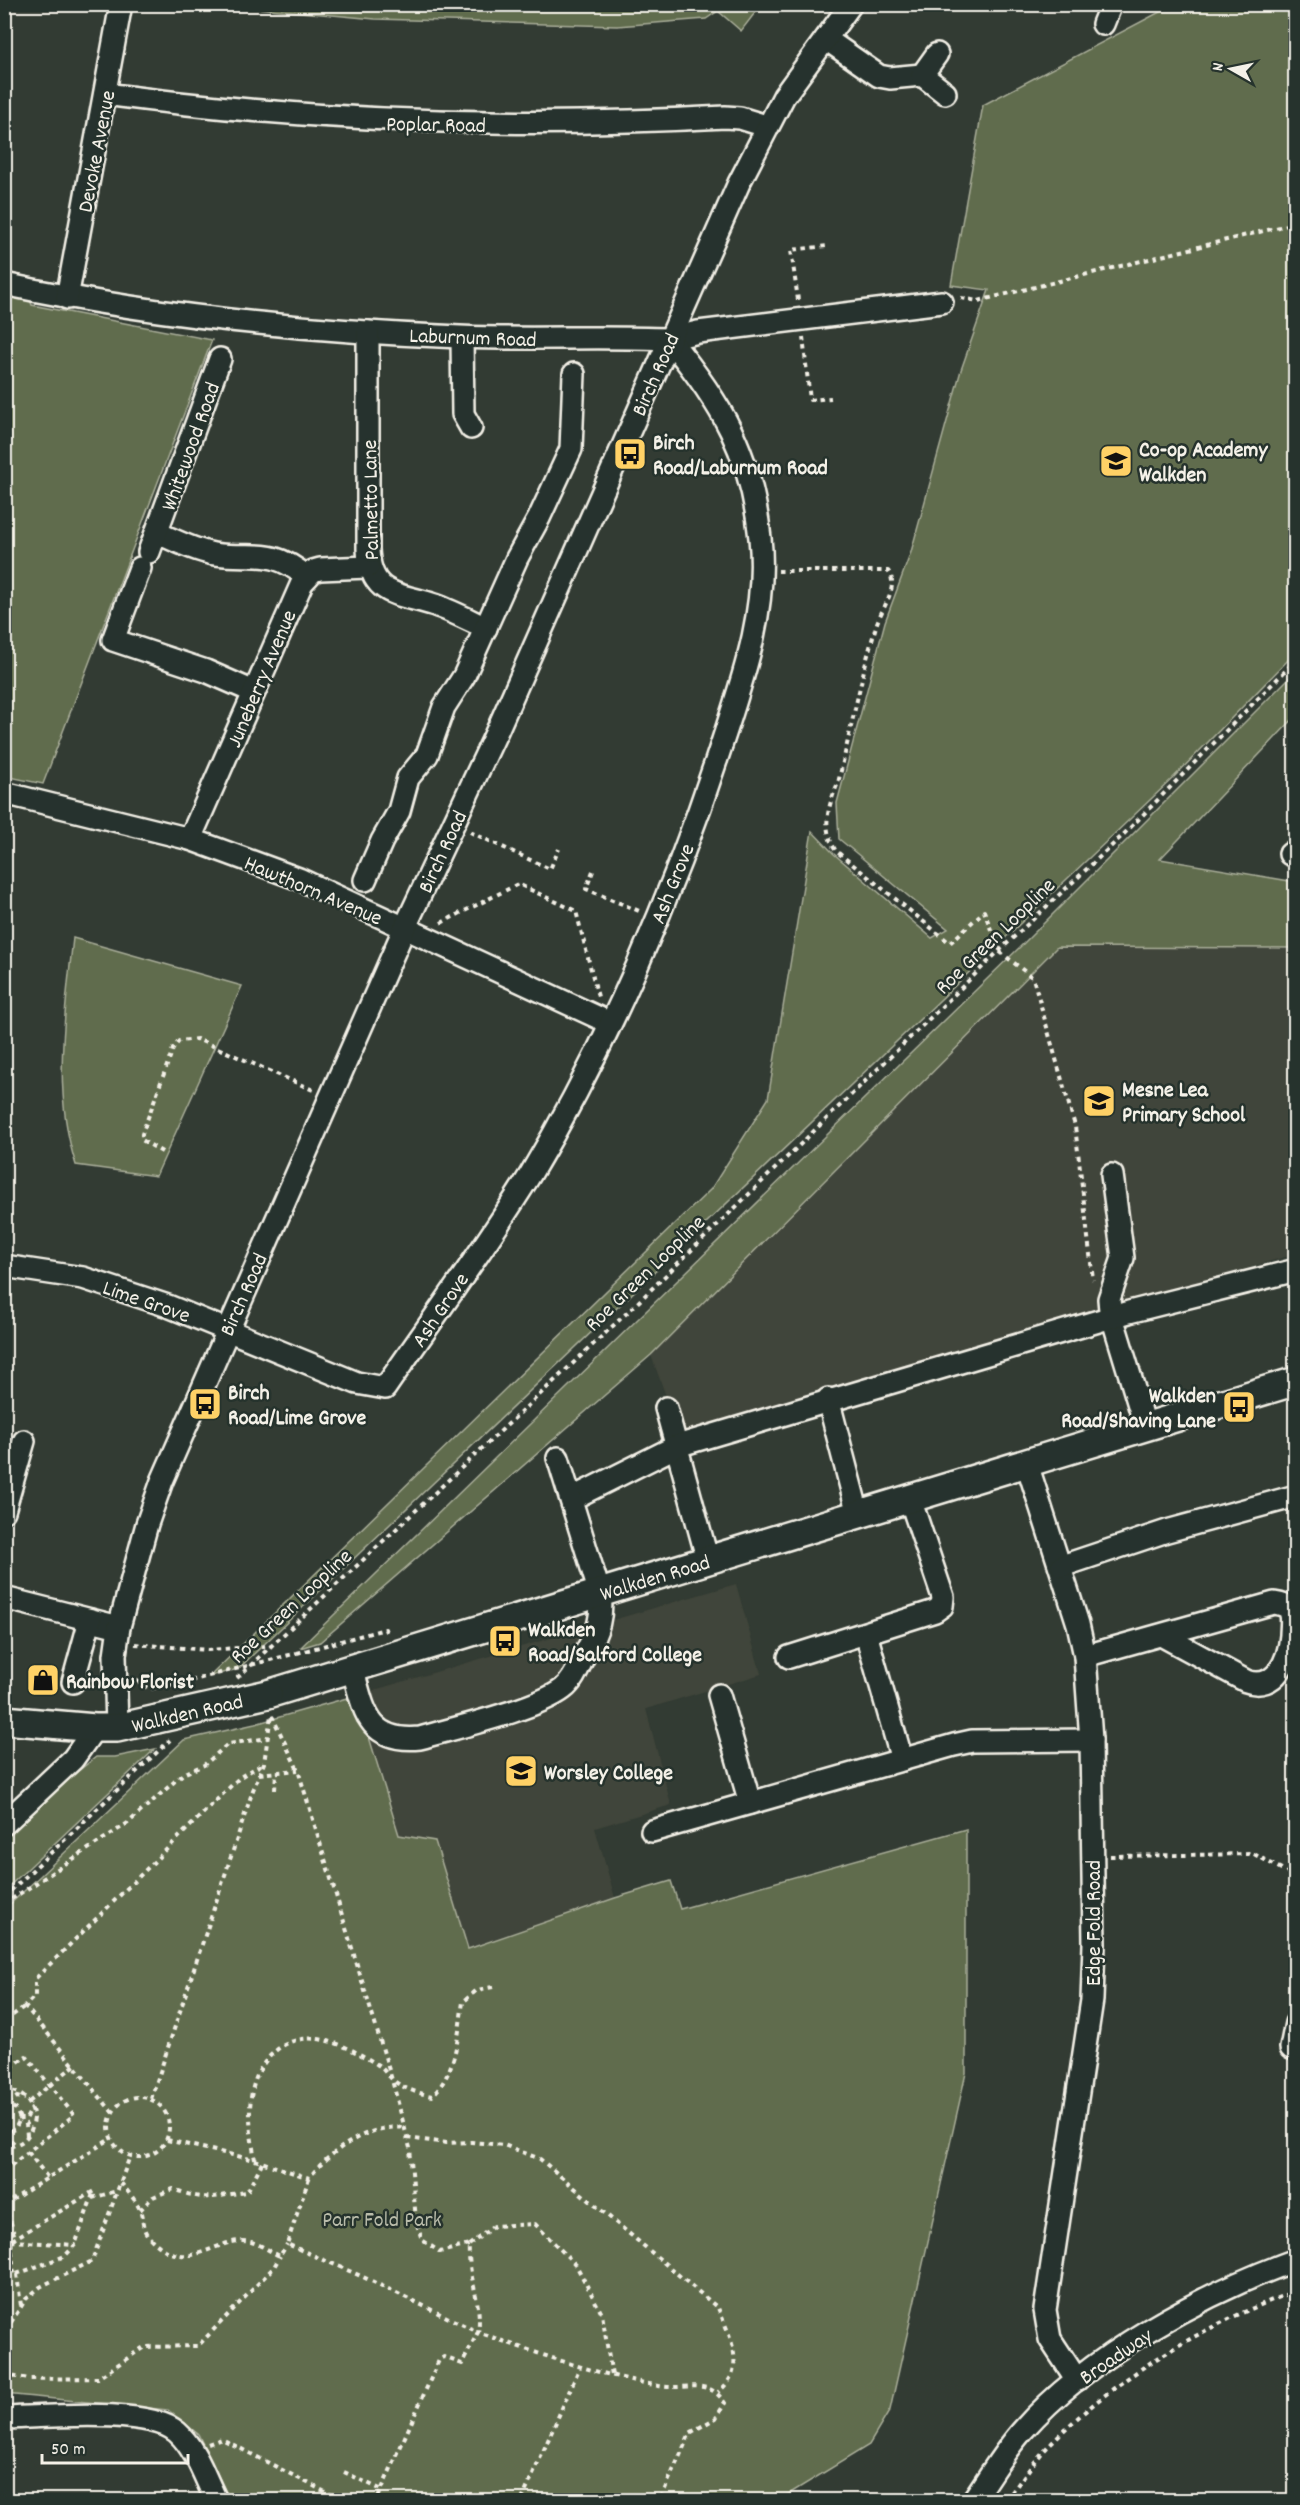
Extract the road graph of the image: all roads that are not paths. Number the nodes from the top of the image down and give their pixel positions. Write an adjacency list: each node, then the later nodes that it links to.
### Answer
1 (121, 4): 7 (street, Devoke Avenue)
2 (851, 4): 3 (street, Birch Road)
3 (826, 39): 5 (street); 8 (street, Birch Road)
4 (937, 54): 5 (street)
5 (922, 75): 6 (street)
6 (945, 93)
7 (105, 94): 8 (street, Poplar Road); 10 (street, Devoke Avenue)
8 (766, 126): 14 (street, Birch Road)
9 (4, 284): 10 (street, Laburnum Road)
10 (67, 298): 12 (street, Laburnum Road)
11 (942, 302): 14 (street, Laburnum Road)
12 (368, 332): 13 (street, Laburnum Road); 19 (street, Palmetto Lane)
13 (462, 338): 14 (street, Laburnum Road); 17 (street)
14 (669, 339): 26 (street, Birch Road); 27 (street, Ash Grove)
15 (220, 359): 18 (street, Whitewood Road)
16 (574, 374): 21 (street)
17 (471, 428)
18 (153, 542): 20 (street, Whitewood Road); 22 (street, Whitewood Road)
19 (368, 567): 20 (street); 21 (street, Palmetto Lane)
20 (307, 576): 22 (street, Juneberry Avenue)
21 (486, 628): 25 (street)
22 (254, 692): 24 (street, Juneberry Avenue)
23 (4, 793): 24 (street, Hawthorn Avenue)
24 (190, 839): 26 (street, Hawthorn Avenue)
25 (365, 880)
26 (412, 931): 27 (street, Hawthorn Avenue); 32 (street, Birch Road)
27 (607, 1022): 34 (street, Ash Grove)
28 (1112, 1175): 31 (street)
29 (4, 1266): 32 (street, Lime Grove)
30 (1296, 1270): 31 (street)
31 (1115, 1318): 35 (street); 37 (street)
32 (226, 1329): 34 (street, Lime Grove); 52 (street, Birch Road)
33 (1296, 1382): 37 (main road, Walkden Road)
34 (385, 1388)
35 (828, 1399): 39 (street); 46 (street)
36 (666, 1408): 39 (street)
37 (1145, 1425): 41 (main road, Walkden Road)
38 (24, 1441): 45 (street)
39 (677, 1446): 43 (street); 47 (street)
40 (558, 1458): 43 (street)
41 (1027, 1464): 44 (main road, Walkden Road); 48 (street, Edge Fold Road)
42 (1296, 1496): 48 (street)
43 (571, 1499): 49 (street)
44 (910, 1499): 46 (main road, Walkden Road); 56 (street)
45 (4, 1511)
46 (858, 1514): 47 (main road, Walkden Road)
47 (708, 1561): 49 (main road, Walkden Road)
48 (1062, 1566): 55 (street, Edge Fold Road)
49 (600, 1594): 57 (main road, Walkden Road); 57 (street)
50 (4, 1598): 51 (street)
51 (90, 1620): 52 (street); 58 (street)
52 (118, 1634): 61 (street, Birch Road)
53 (1163, 1636): 53 (street); 55 (street)
54 (867, 1637): 63 (street)
55 (1085, 1656): 62 (street, Edge Fold Road)
56 (789, 1657)
57 (353, 1670): 61 (main road, Walkden Road, bridge)
58 (73, 1682)
59 (719, 1695): 64 (street)
60 (4, 1720): 61 (main road, Walkden Road)
61 (106, 1728): 65 (street)
62 (1091, 1740): 63 (street); 70 (street, Edge Fold Road)
63 (902, 1760): 64 (street)
64 (750, 1803): 66 (street)
65 (4, 1824)
66 (652, 1831)
67 (1296, 2023): 68 (street)
68 (1291, 2048)
69 (1296, 2260): 70 (street, Broadway)
70 (1077, 2380): 73 (street, Broadway)
71 (4, 2418): 72 (street)
72 (216, 2500)
73 (973, 2500)

